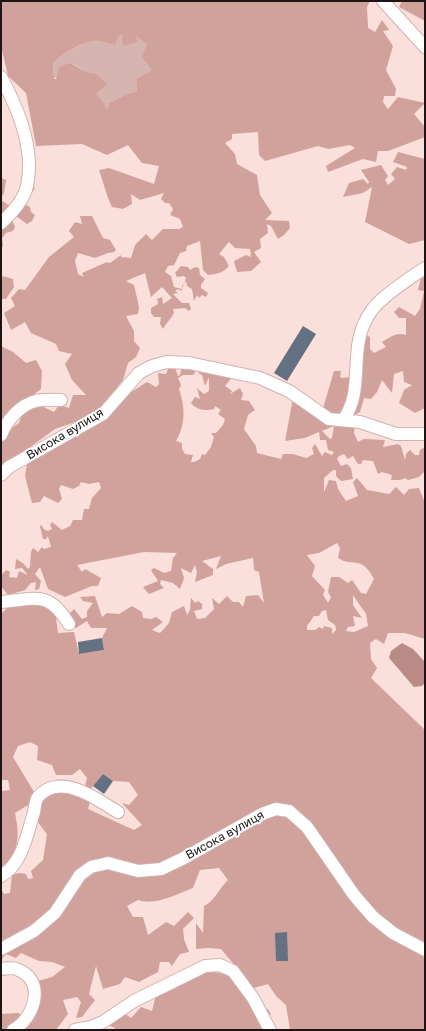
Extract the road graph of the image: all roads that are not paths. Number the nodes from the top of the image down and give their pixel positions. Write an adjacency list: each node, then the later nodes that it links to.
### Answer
1 (383, 1): 2 (street)
2 (425, 47)
3 (1, 78): 4 (street)
4 (1, 223)
5 (425, 268): 7 (street)
6 (61, 400): 9 (street)
7 (343, 420): 8 (street, Висока вулиця); 10 (street, Висока вулиця)
8 (425, 434)
9 (1, 435)
10 (1, 475)
11 (1, 602): 12 (street)
12 (69, 624)
13 (118, 812): 14 (street)
14 (1, 876)
15 (1, 949): 16 (street, Висока вулиця)
16 (425, 950)
17 (1, 969): 18 (street)
18 (13, 1030)
19 (75, 1030): 20 (street)
20 (270, 1030)

